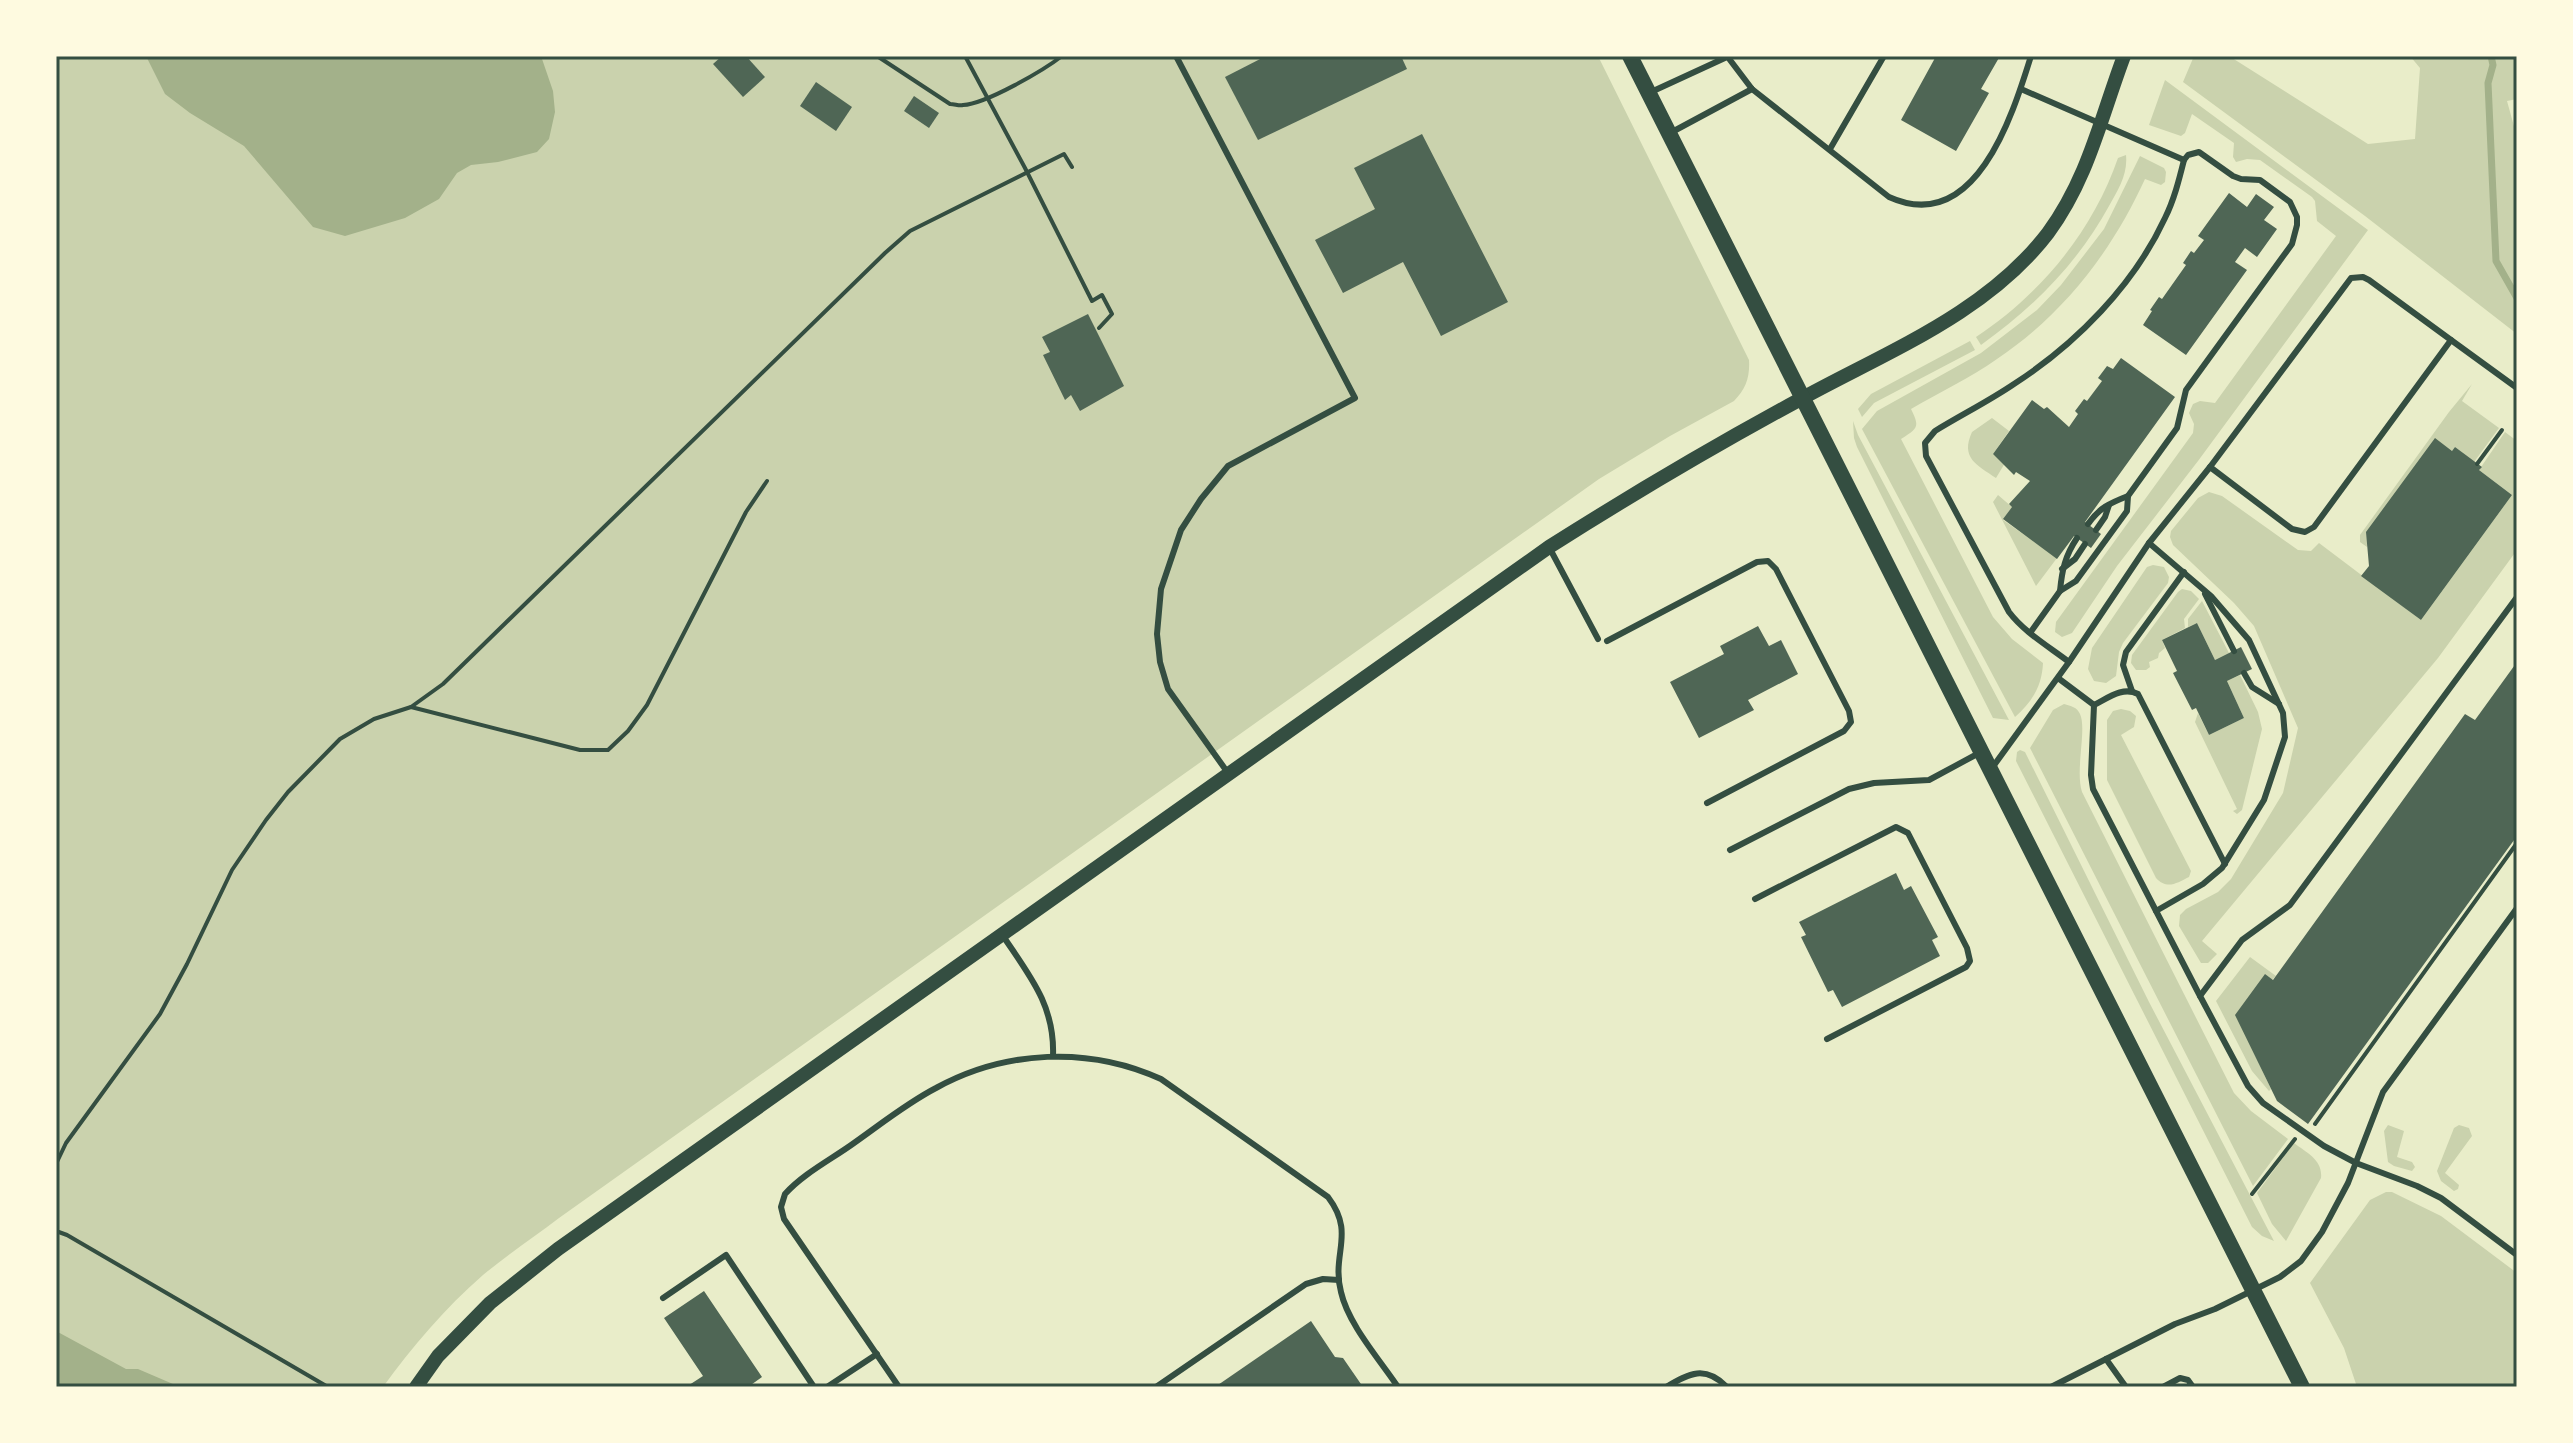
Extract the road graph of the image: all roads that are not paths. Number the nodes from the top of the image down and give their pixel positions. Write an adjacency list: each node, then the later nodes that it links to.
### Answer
1 (1176, 56): 43 (lane)
2 (1630, 56): 9 (main road)
3 (1727, 56): 7 (lane); 9 (lane)
4 (1884, 56): 12 (lane)
5 (2031, 56): 8 (lane)
6 (2124, 56): 10 (street)
7 (1752, 89): 11 (lane); 12 (lane)
8 (2021, 89): 10 (lane); 12 (lane)
9 (1648, 94): 11 (main road)
10 (2103, 123): 13 (lane); 16 (street)
11 (1669, 134): 16 (main road)
12 (1830, 149)
13 (2184, 160): 18 (lane); 31 (lane)
14 (2451, 340): 15 (lane); 17 (lane); 17 (lane)
15 (2517, 388)
16 (1801, 398): 25 (street); 41 (main road)
17 (2210, 467): 23 (lane)
18 (2128, 496): 19 (lane); 29 (lane)
19 (2110, 503): 20 (lane); 21 (lane)
20 (2088, 524)
21 (2096, 530)
22 (2077, 538): 26 (lane)
23 (2149, 543): 27 (lane); 35 (lane)
24 (2085, 544): 26 (lane)
25 (1549, 547): 32 (lane); 43 (street)
26 (2062, 569): 29 (lane)
27 (2184, 572): 28 (lane); 38 (lane)
28 (2203, 589): 34 (lane); 39 (lane)
29 (2060, 591): 31 (lane)
30 (2517, 597): 51 (lane)
31 (2030, 633): 35 (lane)
32 (1598, 639)
33 (1607, 641): 44 (lane)
34 (2234, 651)
35 (2069, 662): 37 (lane)
36 (2244, 673): 39 (lane)
37 (2058, 678): 40 (lane); 42 (lane)
38 (2132, 691): 40 (lane); 46 (lane)
39 (2279, 704): 46 (lane)
40 (2094, 705): 49 (lane)
41 (1981, 752): 42 (main road); 45 (lane)
42 (1990, 770): 57 (main road)
43 (1229, 776): 50 (street)
44 (1707, 803)
45 (1730, 850)
46 (2225, 864): 49 (lane)
47 (1755, 899): 52 (lane)
48 (2517, 908): 54 (lane)
49 (2156, 911): 51 (lane)
50 (1003, 936): 53 (lane); 61 (street)
51 (2200, 996): 54 (lane)
52 (1827, 1039)
53 (1053, 1056): 56 (lane); 59 (lane)
54 (2356, 1163): 55 (lane); 57 (lane)
55 (2517, 1255)
56 (1339, 1280): 65 (lane); 66 (lane)
57 (2253, 1290): 60 (lane); 73 (main road)
58 (663, 1298): 62 (lane)
59 (877, 1354): 63 (lane); 64 (lane)
60 (2106, 1359): 69 (lane); 70 (lane)
61 (416, 1387)
62 (814, 1387)
63 (827, 1387)
64 (899, 1387)
65 (1156, 1387)
66 (1398, 1387)
67 (1666, 1387): 68 (lane)
68 (1727, 1387)
69 (2051, 1387)
70 (2126, 1387)
71 (2163, 1387): 72 (lane)
72 (2193, 1387)
73 (2302, 1387)

